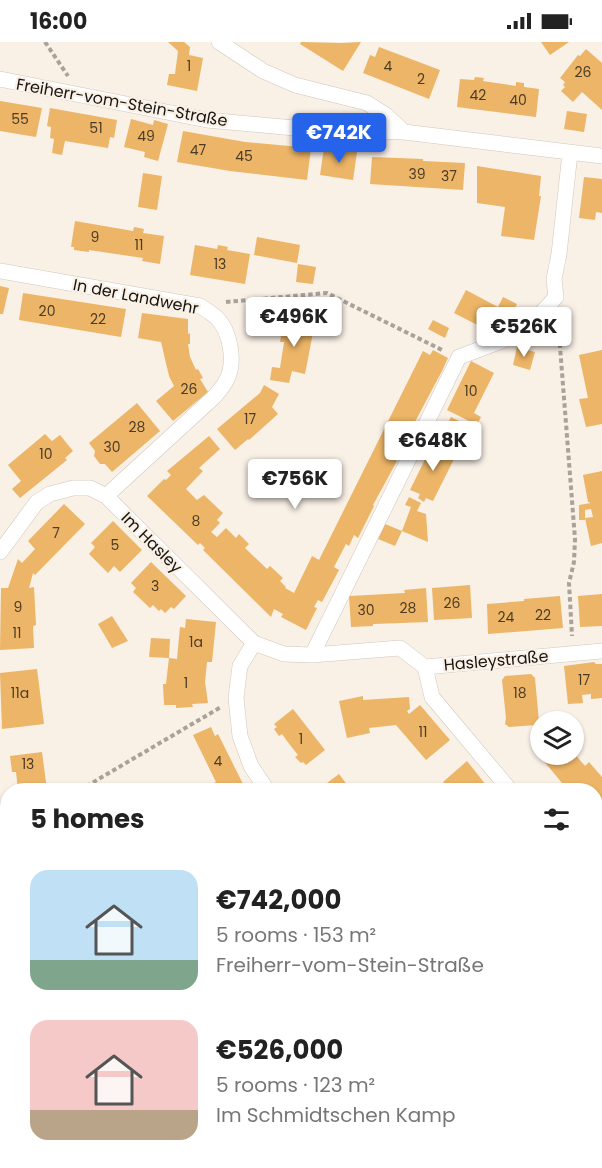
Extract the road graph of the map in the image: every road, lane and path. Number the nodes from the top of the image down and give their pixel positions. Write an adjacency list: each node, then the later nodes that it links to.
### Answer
1 (45, 42): 3 (path)
2 (219, 42): 5 (street)
3 (54, 55)
4 (0, 79): 5 (street, Freiherr-vom-Stein-Straße)
5 (404, 132): 6 (street, Freiherr-vom-Stein-Straße)
6 (570, 153): 7 (street, Freiherr-vom-Stein-Straße); 9 (street)
7 (602, 156)
8 (0, 271): 10 (street, In der Landwehr)
9 (556, 297): 16 (path); 17 (street)
10 (200, 306): 11 (path); 12 (street, In der Landwehr)
11 (432, 346)
12 (106, 496): 13 (street, Im Hasley); 14 (street, Im Hasley)
13 (0, 552)
14 (254, 643): 17 (street, Hasleystraße); 19 (street)
15 (602, 651): 16 (street, Hasleystraße)
16 (573, 653): 18 (street, Hasleystraße)
17 (312, 655): 18 (street, Hasleystraße)
18 (424, 667): 22 (street)
19 (236, 698): 20 (path); 21 (street)
20 (92, 783)
21 (262, 783)
22 (504, 783)

